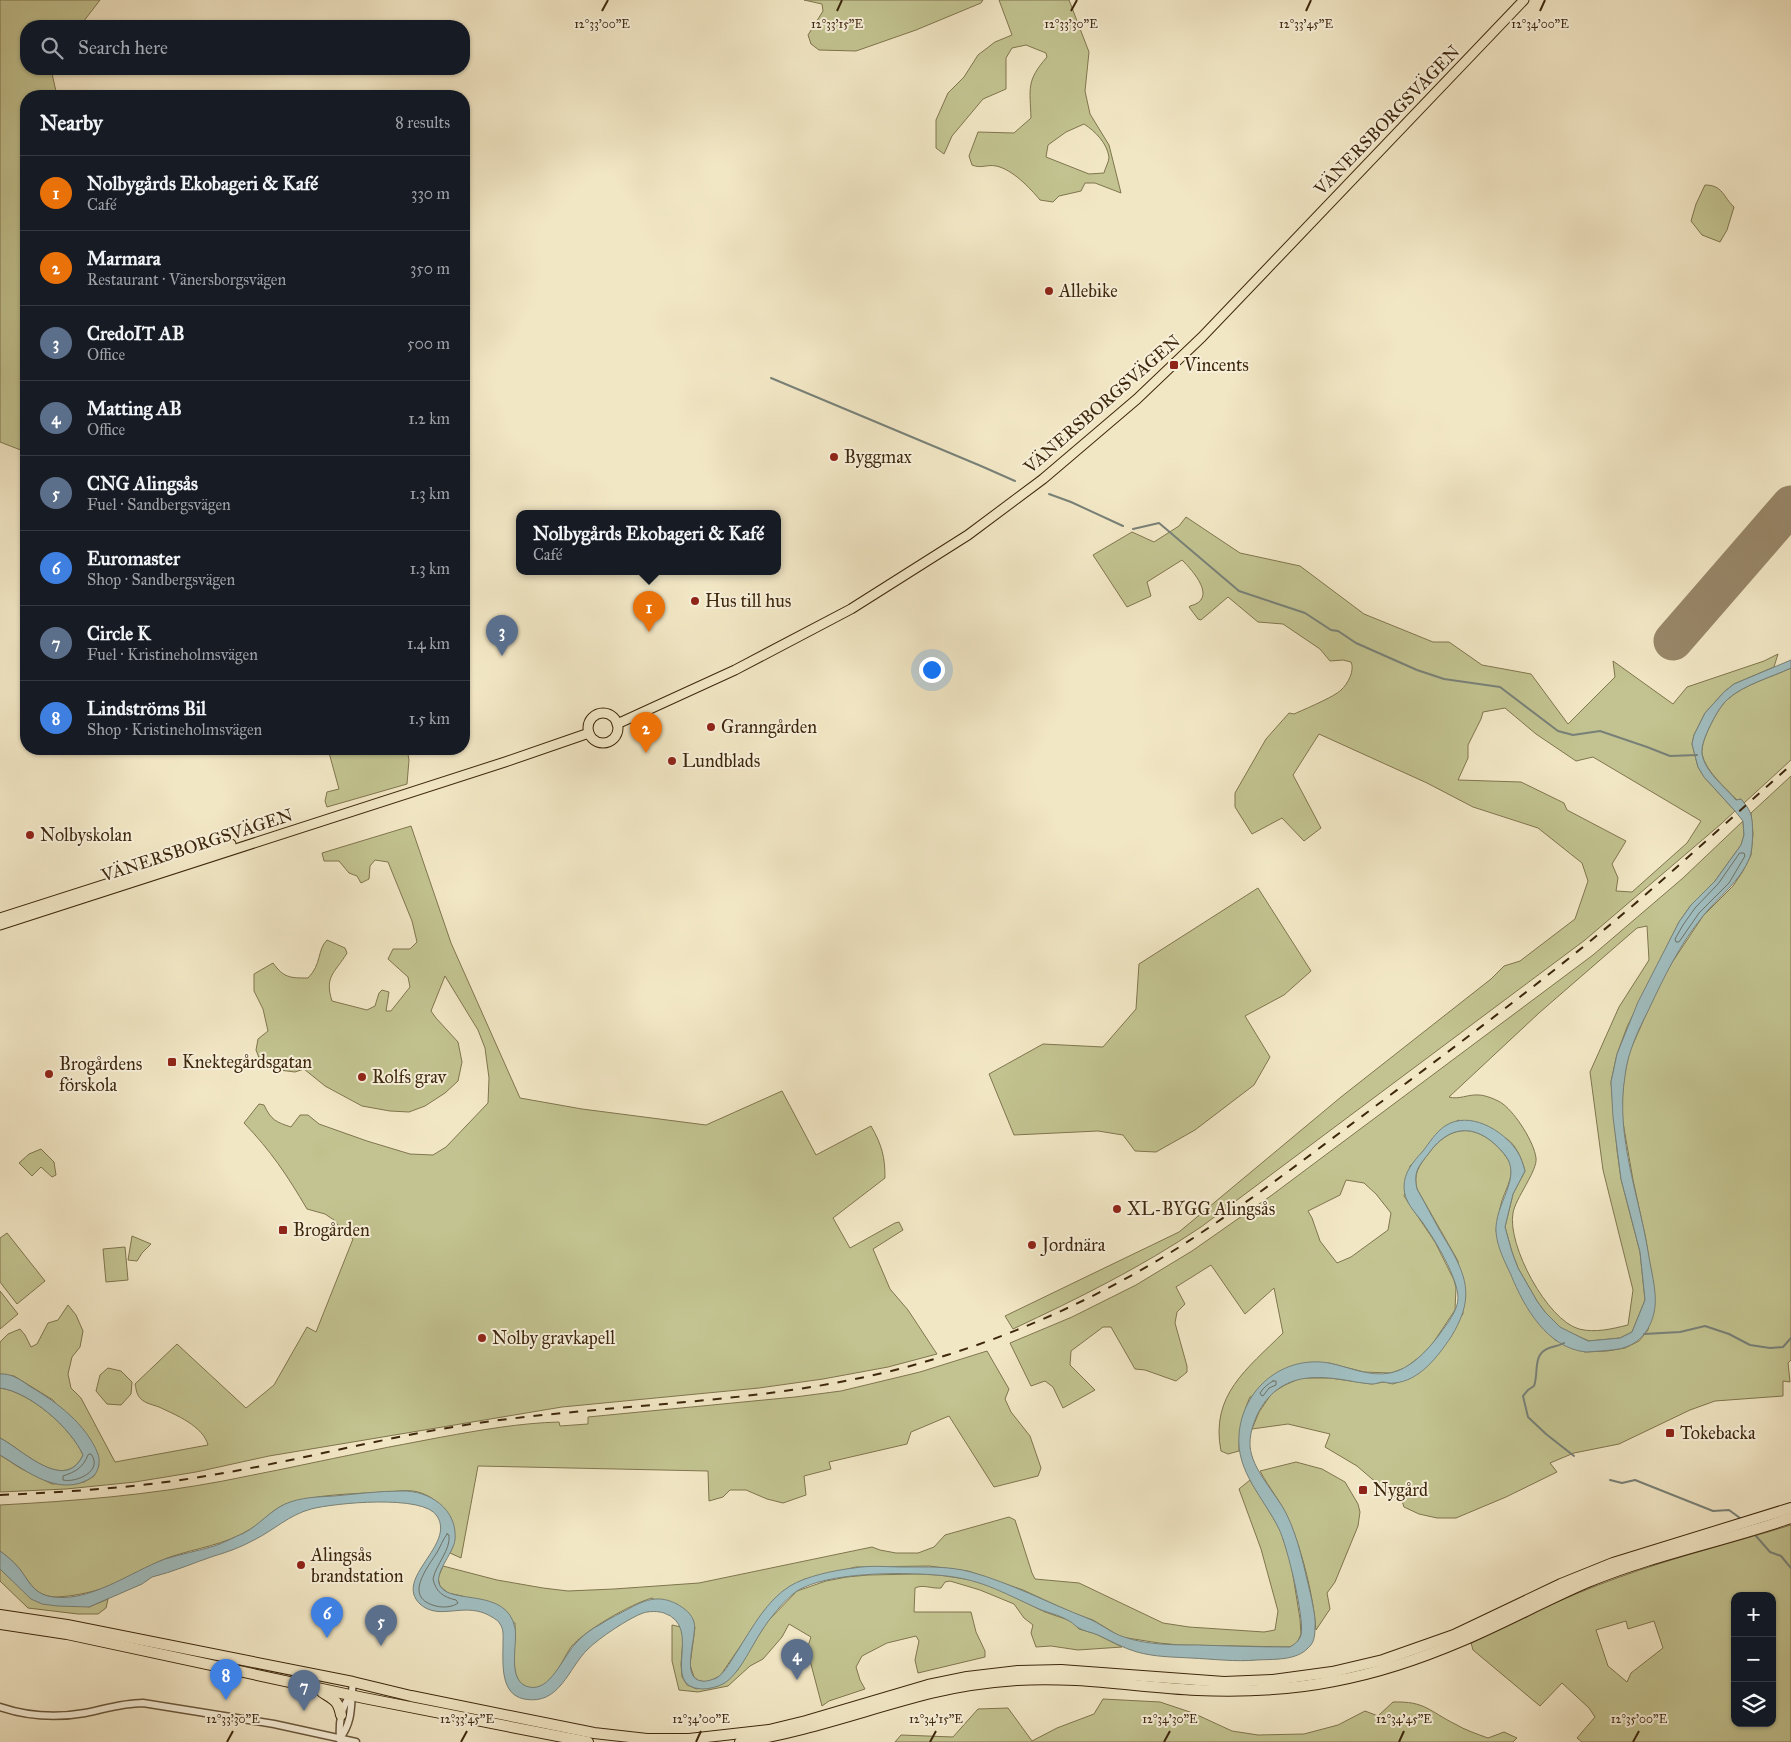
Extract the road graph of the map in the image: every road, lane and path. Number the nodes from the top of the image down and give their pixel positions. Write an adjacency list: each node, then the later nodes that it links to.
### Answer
1 (1524, 0): 2 (main road, VÄNERSBORGSVÄGEN)
2 (617, 724): 3 (main road); 3 (main road)
3 (589, 733): 4 (main road, VÄNERSBORGSVÄGEN)
4 (404, 794): 5 (main road, VÄNERSBORGSVÄGEN); 6 (main road, VÄNERSBORGSVÄGEN)
5 (0, 918)
6 (0, 925)
7 (1791, 1508): 16 (highway)
8 (1791, 1518): 20 (highway)
9 (0, 1614): 11 (highway)
10 (0, 1624): 12 (highway)
11 (353, 1682): 13 (street); 16 (highway)
12 (315, 1687): 13 (highway); 15 (highway)
13 (351, 1695): 15 (street); 16 (highway); 17 (street)
14 (0, 1707): 17 (street)
15 (341, 1715): 17 (street)
16 (506, 1720): 19 (highway)
17 (340, 1740): 18 (street)
18 (356, 1742)
19 (588, 1742)
20 (740, 1742)

